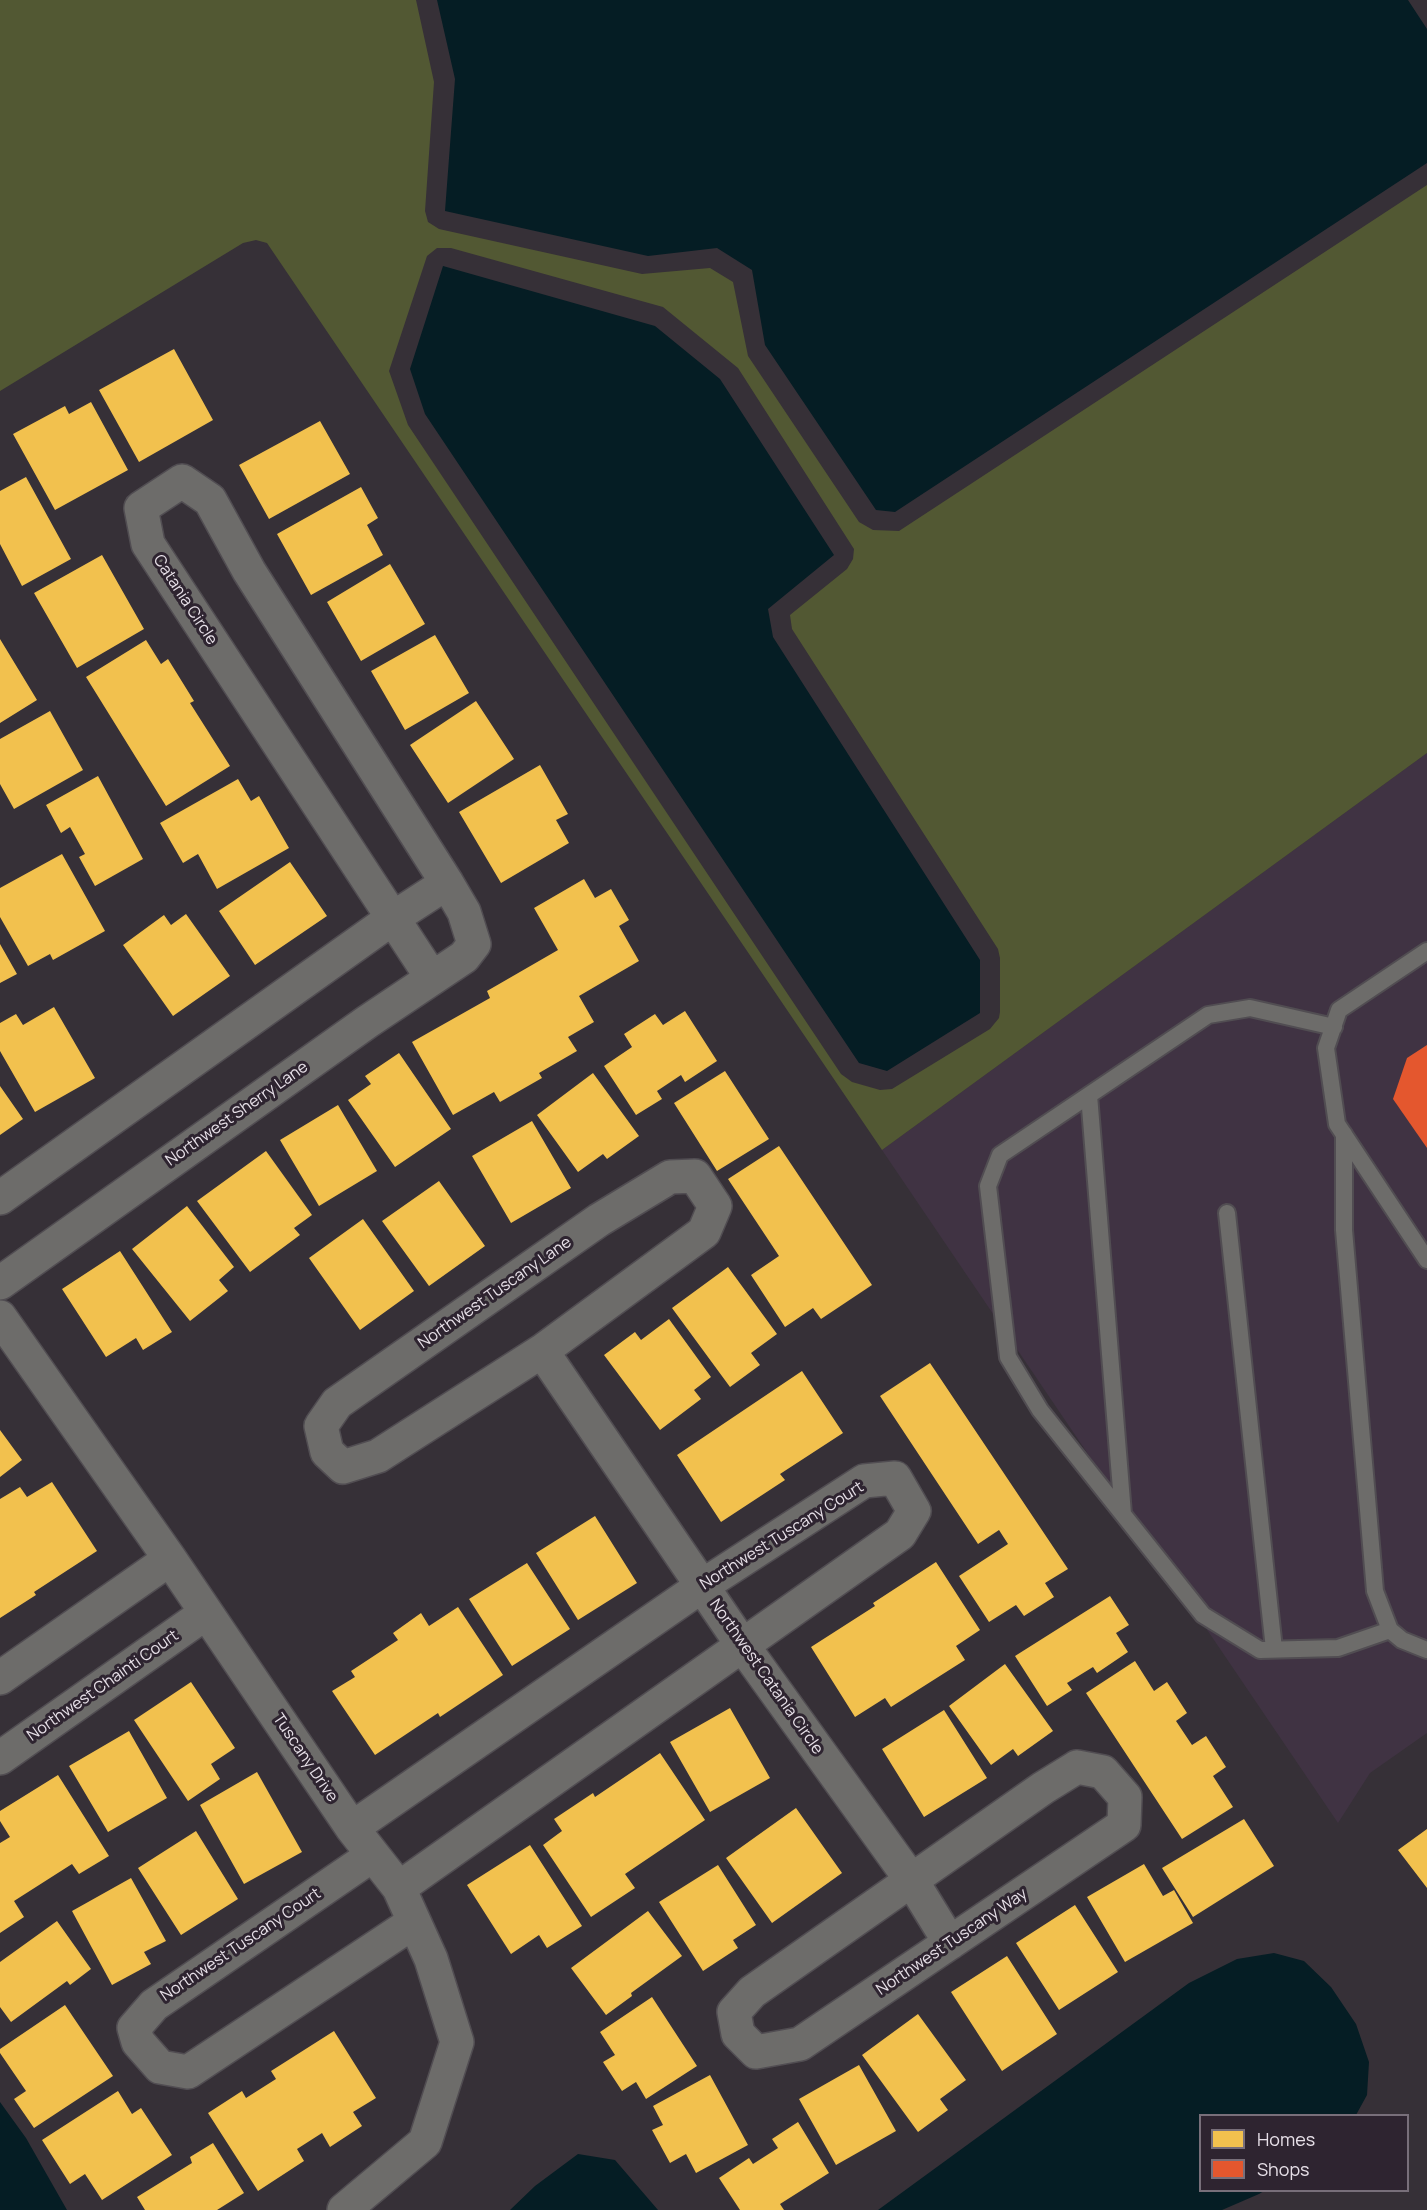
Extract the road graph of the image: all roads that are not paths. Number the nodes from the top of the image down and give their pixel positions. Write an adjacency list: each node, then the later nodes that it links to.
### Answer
1 (447, 883): 2 (street); 2 (street, Catania Circle); 3 (street, Catania Circle)
2 (393, 918): 5 (street, Catania Circle); 9 (street)
3 (474, 945): 5 (street, Northwest Sherry Lane)
4 (1427, 951): 6 (lane)
5 (432, 978): 12 (street, Northwest Sherry Lane)
6 (1334, 1027): 7 (lane); 8 (lane)
7 (1089, 1095): 15 (lane); 15 (lane)
8 (1344, 1134): 11 (lane); 19 (lane)
9 (0, 1198)
10 (1227, 1213): 21 (lane)
11 (1427, 1260)
12 (0, 1283)
13 (0, 1318): 16 (street, Tuscany Drive)
14 (542, 1351): 14 (street, Northwest Tuscany Lane); 17 (street, Northwest Catania Circle)
15 (1123, 1514): 21 (lane)
16 (170, 1559): 18 (street, Tuscany Drive); 23 (street)
17 (702, 1586): 20 (street, Northwest Catania Circle); 20 (street, Northwest Tuscany Court); 25 (street, Northwest Tuscany Court)
18 (206, 1613): 24 (street, Northwest Chainti Court); 25 (street, Tuscany Drive)
19 (1390, 1630): 21 (lane); 22 (lane)
20 (742, 1646): 27 (street, Northwest Catania Circle); 28 (street, Northwest Tuscany Court)
21 (1274, 1649)
22 (1427, 1650)
23 (0, 1678)
24 (0, 1758)
25 (352, 1828): 26 (street, Tuscany Drive)
26 (373, 1855): 28 (street, Tuscany Drive); 29 (street, Northwest Tuscany Court)
27 (912, 1881): 30 (street, Northwest Catania Circle); 30 (street, Northwest Tuscany Way); 30 (street, Northwest Tuscany Way)
28 (399, 1888): 29 (street, Tuscany Drive)
29 (414, 1922): 31 (street, Tuscany Drive)
30 (950, 1943)
31 (344, 2210)

